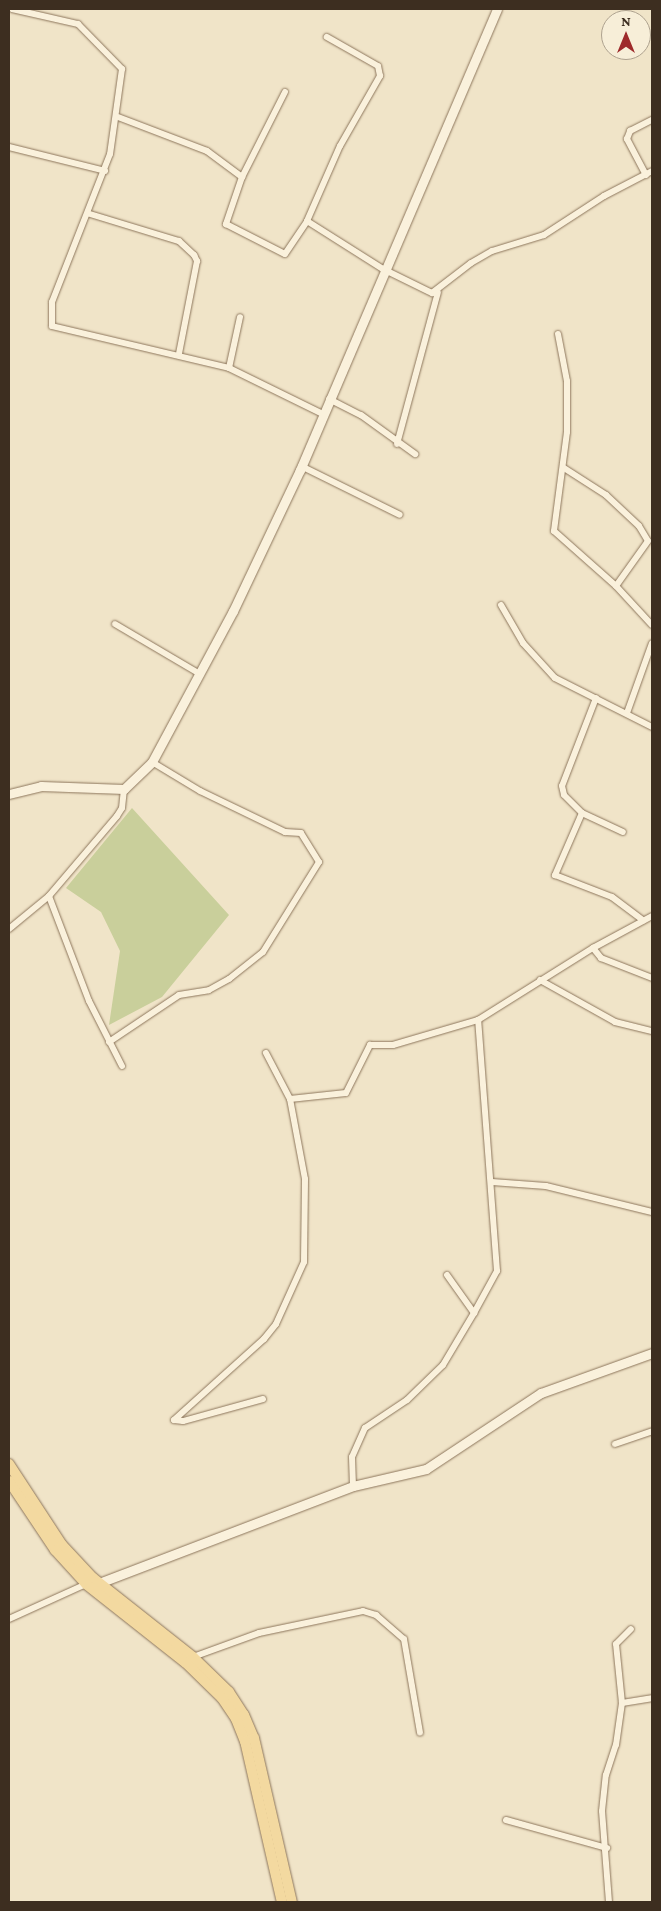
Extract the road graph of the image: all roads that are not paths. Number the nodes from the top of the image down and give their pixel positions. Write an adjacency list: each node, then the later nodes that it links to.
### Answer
1 (12, 9): 5 (street)
2 (497, 9): 14 (street)
3 (327, 37): 13 (street)
4 (285, 92): 11 (street)
5 (118, 117): 9 (street); 11 (street)
6 (652, 120): 10 (street)
7 (9, 147): 9 (street)
8 (652, 171): 10 (street)
9 (105, 172): 12 (street)
10 (646, 175): 15 (street)
11 (242, 177): 13 (street)
12 (90, 214): 18 (street); 18 (street)
13 (307, 221): 14 (street)
14 (383, 270): 15 (street); 20 (street)
15 (438, 292): 22 (street)
16 (240, 317): 19 (street)
17 (558, 334): 25 (street)
18 (179, 354): 19 (street)
19 (229, 368): 21 (street)
20 (329, 399): 21 (street); 22 (street)
21 (323, 414): 24 (street)
22 (397, 444): 23 (street)
23 (415, 454)
24 (301, 466): 26 (street); 32 (street)
25 (564, 468): 27 (street); 27 (street)
26 (400, 515)
27 (616, 586): 30 (street)
28 (501, 605): 33 (street)
29 (116, 624): 32 (street)
30 (652, 626)
31 (652, 643): 34 (street)
32 (200, 674): 36 (street)
33 (596, 698): 34 (street); 39 (street)
34 (627, 713): 35 (street)
35 (652, 727)
36 (152, 762): 37 (street); 50 (street)
37 (124, 789): 38 (street); 41 (street)
38 (9, 794)
39 (582, 813): 40 (street); 43 (street)
40 (623, 832)
41 (49, 896): 44 (street); 50 (street)
42 (652, 916): 43 (street)
43 (643, 920): 45 (street)
44 (9, 929)
45 (592, 948): 46 (street); 47 (street)
46 (652, 978)
47 (540, 980): 48 (street); 49 (street)
48 (478, 1020): 53 (street); 54 (street)
49 (652, 1030)
50 (109, 1042): 52 (street)
51 (266, 1053): 53 (street)
52 (122, 1066)
53 (290, 1099): 59 (street)
54 (492, 1182): 55 (street); 57 (street)
55 (652, 1212)
56 (447, 1275): 57 (street)
57 (474, 1313): 64 (street)
58 (652, 1352): 64 (street)
59 (263, 1399)
60 (652, 1431): 61 (street)
61 (614, 1444)
62 (9, 1464): 65 (main road)
63 (9, 1481): 66 (main road)
64 (353, 1486): 65 (street)
65 (99, 1582): 69 (main road)
66 (86, 1584): 67 (street); 75 (main road)
67 (9, 1619)
68 (631, 1629): 71 (street)
69 (193, 1658): 72 (street); 76 (main road)
70 (652, 1698): 71 (street)
71 (622, 1703): 74 (street)
72 (420, 1734)
73 (506, 1820): 74 (street)
74 (607, 1848): 77 (street)
75 (282, 1902)
76 (292, 1902)
77 (609, 1902)

